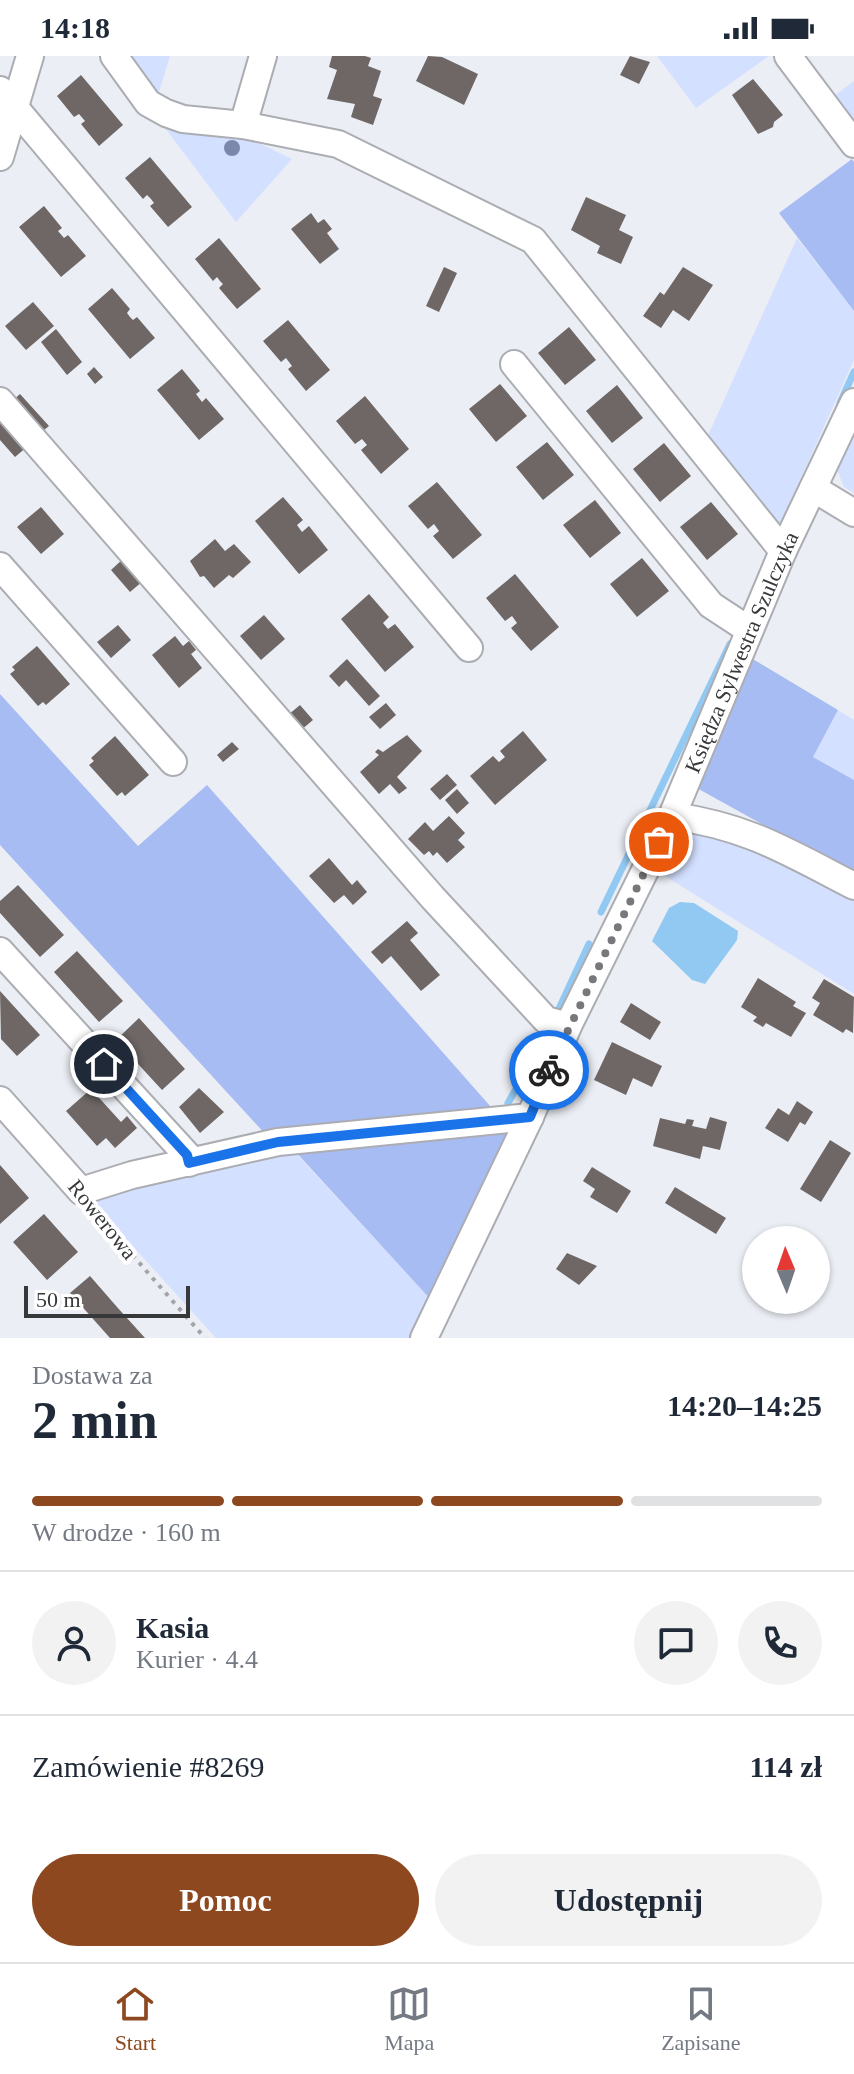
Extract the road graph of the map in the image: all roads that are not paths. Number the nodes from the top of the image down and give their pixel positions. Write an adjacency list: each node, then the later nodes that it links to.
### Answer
1 (30, 56): 5 (street)
2 (114, 56): 6 (street)
3 (263, 56): 6 (street)
4 (788, 56): 7 (street)
5 (8, 99): 8 (street); 17 (street)
6 (243, 125): 14 (street)
7 (854, 144)
8 (0, 157)
9 (514, 364): 16 (street)
10 (0, 401): 22 (street)
11 (854, 402): 12 (street, Księdza Sylwestra Szulczyka)
12 (813, 488): 13 (street); 14 (street, Księdza Sylwestra Szulczyka)
13 (854, 513)
14 (783, 551): 16 (street, Księdza Sylwestra Szulczyka)
15 (0, 566): 18 (street)
16 (749, 630): 19 (street, Księdza Sylwestra Szulczyka)
17 (469, 648)
18 (173, 762)
19 (672, 816): 20 (street); 22 (street, Księdza Sylwestra Szulczyka)
20 (854, 886)
21 (0, 951): 25 (street)
22 (568, 1026): 24 (street, Księdza Sylwestra Szulczyka)
23 (0, 1100): 25 (street, Rowerowa)
24 (530, 1117): 25 (street); 26 (street, Księdza Sylwestra Szulczyka)
25 (189, 1163)
26 (424, 1338)

